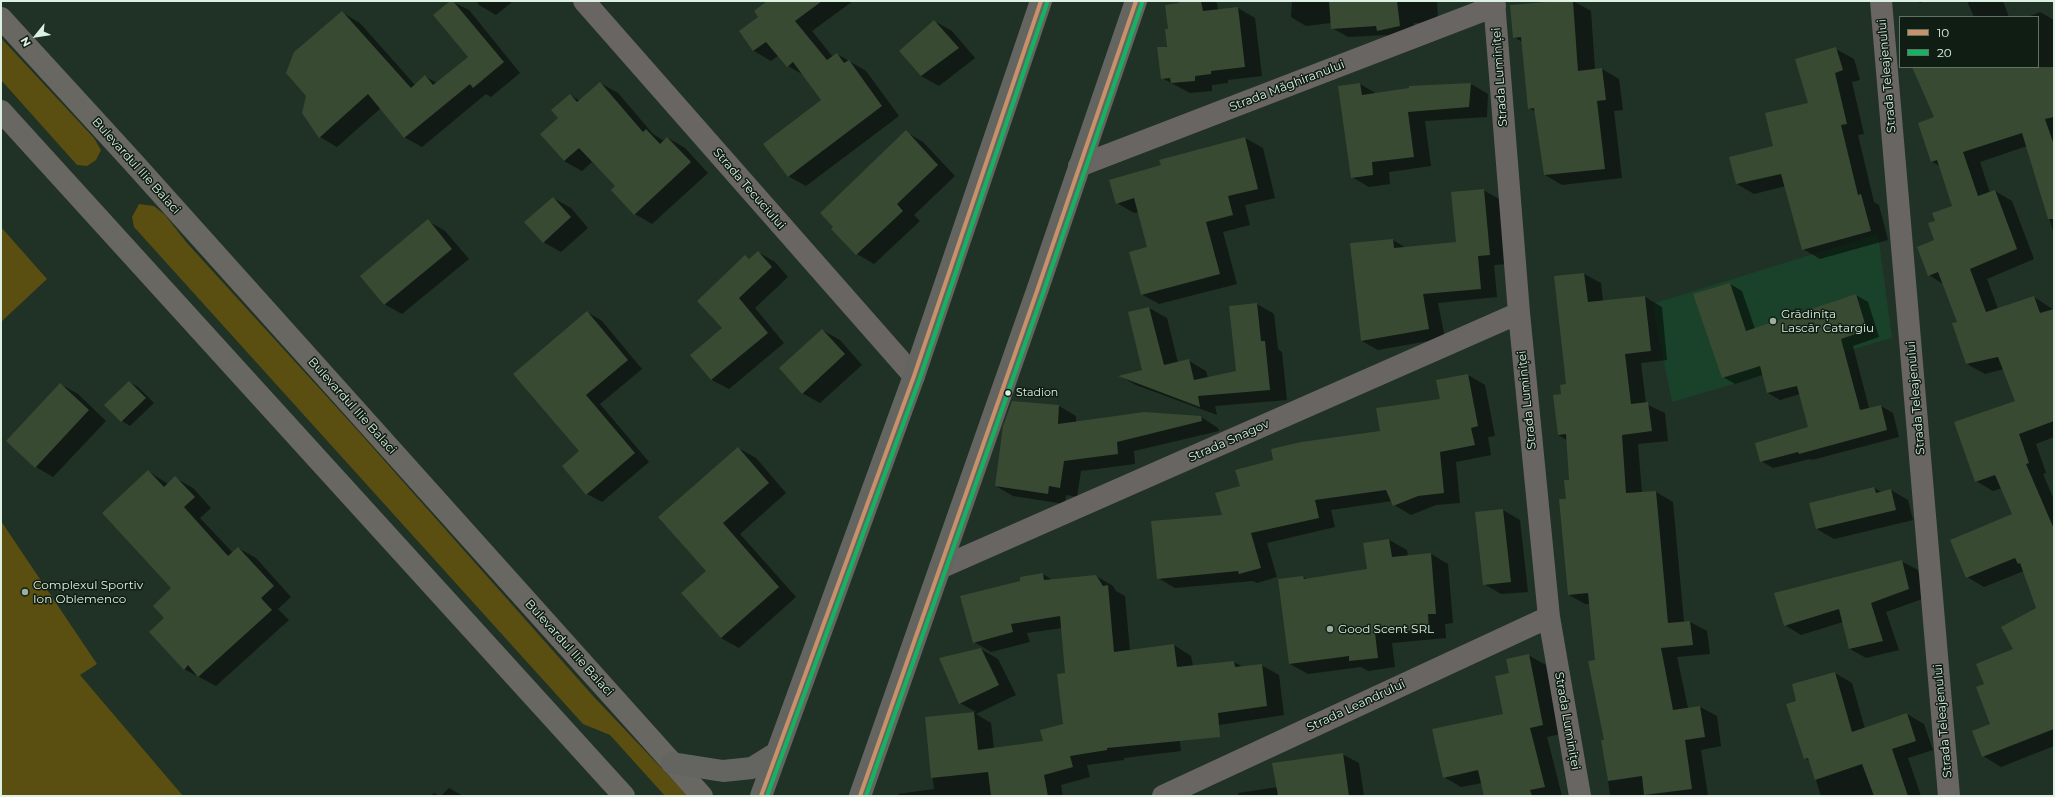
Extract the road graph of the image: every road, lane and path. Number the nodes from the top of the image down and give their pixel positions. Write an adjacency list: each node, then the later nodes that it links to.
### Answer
1 (584, 1): 10 (street, Strada Tecuciului)
2 (1040, 1): 10 (main road)
3 (1136, 1): 8 (main road)
4 (1881, 1): 21 (street, Strada Teleajenului)
5 (1495, 4): 8 (street, Strada Măghiranului); 9 (street, Strada Luminiței)
6 (1, 18): 14 (main road, Bulevardul Ilie Balaci)
7 (1, 111): 15 (main road)
8 (1079, 166): 11 (main road)
9 (1518, 313): 11 (street, Strada Snagov); 12 (street, Strada Luminiței)
10 (914, 376): 13 (main road)
11 (940, 568): 18 (main road)
12 (1549, 617): 19 (street, Strada Leandrului); 20 (street, Strada Luminiței)
13 (776, 753): 14 (main road); 17 (main road)
14 (672, 763): 16 (main road, Bulevardul Ilie Balaci)
15 (624, 796)
16 (702, 796)
17 (760, 796)
18 (860, 796)
19 (1163, 796)
20 (1580, 796)
21 (1949, 796)

